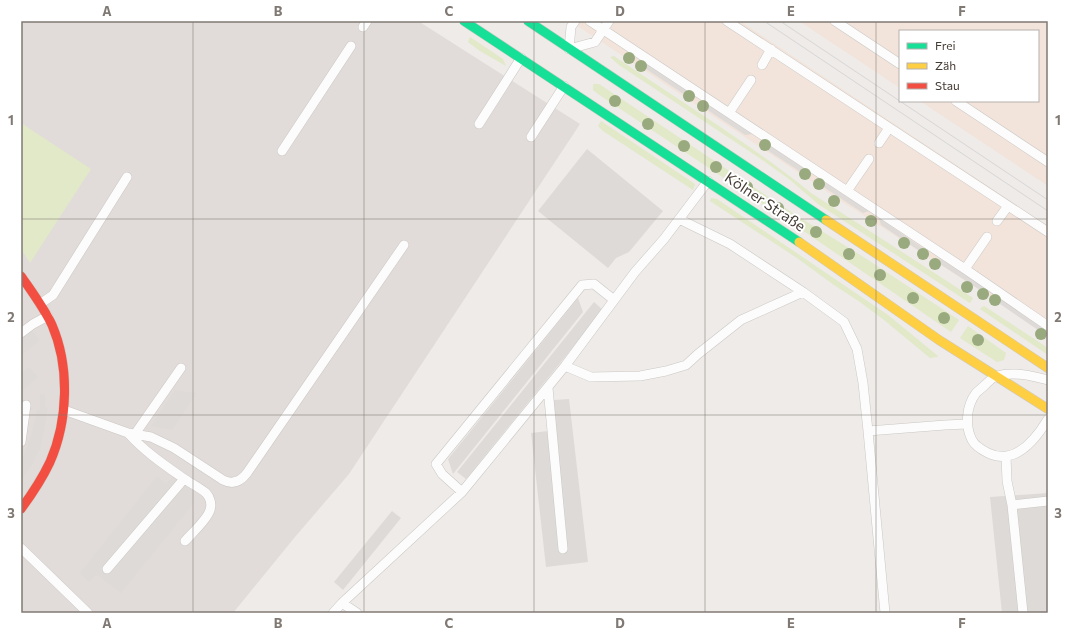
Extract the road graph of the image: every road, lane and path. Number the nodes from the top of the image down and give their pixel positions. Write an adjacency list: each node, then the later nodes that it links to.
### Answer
1 (464, 21): 12 (main road, Kölner Straße)
2 (528, 21): 11 (main road, Kölner Straße)
3 (575, 21): 11 (lane)
4 (590, 21): 8 (lane)
5 (609, 21): 8 (lane)
6 (727, 21): 10 (lane)
7 (835, 21): 13 (lane)
8 (603, 30): 11 (lane); 18 (lane)
9 (350, 46): 23 (lane)
10 (771, 49): 14 (lane); 20 (lane)
11 (567, 52): 43 (main road, Kölner Straße)
12 (521, 58): 16 (main road, Kölner Straße); 19 (lane)
13 (899, 63)
14 (762, 65)
15 (751, 80): 18 (lane)
16 (564, 86): 21 (lane); 27 (main road, Kölner Straße)
17 (958, 102): 25 (lane)
18 (729, 113): 28 (lane)
19 (479, 124)
20 (890, 128): 22 (lane); 29 (lane)
21 (531, 137)
22 (879, 143)
23 (282, 151)
24 (869, 159): 28 (lane)
25 (1048, 162)
26 (127, 177): 39 (lane)
27 (708, 181): 30 (lane); 47 (main road, Kölner Straße)
28 (847, 191): 35 (lane)
29 (1008, 206): 31 (lane); 32 (lane)
30 (679, 219): 37 (lane); 38 (lane)
31 (997, 221)
32 (1048, 232)
33 (987, 237): 35 (lane)
34 (404, 245): 57 (lane)
35 (966, 269): 41 (lane)
36 (21, 276): 39 (main road)
37 (803, 292): 44 (lane); 56 (lane)
38 (614, 300): 44 (lane); 61 (lane)
39 (40, 304): 40 (main road)
40 (48, 316): 42 (lane); 53 (main road)
41 (1048, 326)
42 (21, 334)
43 (1013, 345): 46 (main road, Kölner Straße); 48 (lane)
44 (566, 366): 49 (lane)
45 (181, 368): 57 (lane)
46 (1048, 368)
47 (996, 376): 48 (lane); 52 (main road, Kölner Straße); 55 (lane)
48 (1045, 379): 50 (lane)
49 (548, 388): 61 (lane); 67 (lane)
50 (1048, 389)
51 (26, 405): 58 (lane)
52 (1048, 409)
53 (63, 410): 57 (lane); 64 (main road)
54 (1048, 419): 59 (lane)
55 (967, 424): 56 (lane); 59 (lane)
56 (868, 431): 73 (lane)
57 (132, 434): 60 (lane)
58 (21, 442)
59 (1006, 456): 63 (lane)
60 (184, 478): 65 (lane); 68 (lane)
61 (462, 492): 69 (lane)
62 (1048, 502): 63 (lane)
63 (1012, 505): 74 (lane)
64 (21, 509)
65 (185, 541)
66 (21, 548): 70 (lane)
67 (563, 549)
68 (107, 569)
69 (342, 603): 71 (lane); 72 (lane)
70 (88, 613)
71 (333, 613)
72 (357, 613)
73 (885, 613)
74 (1023, 613)

